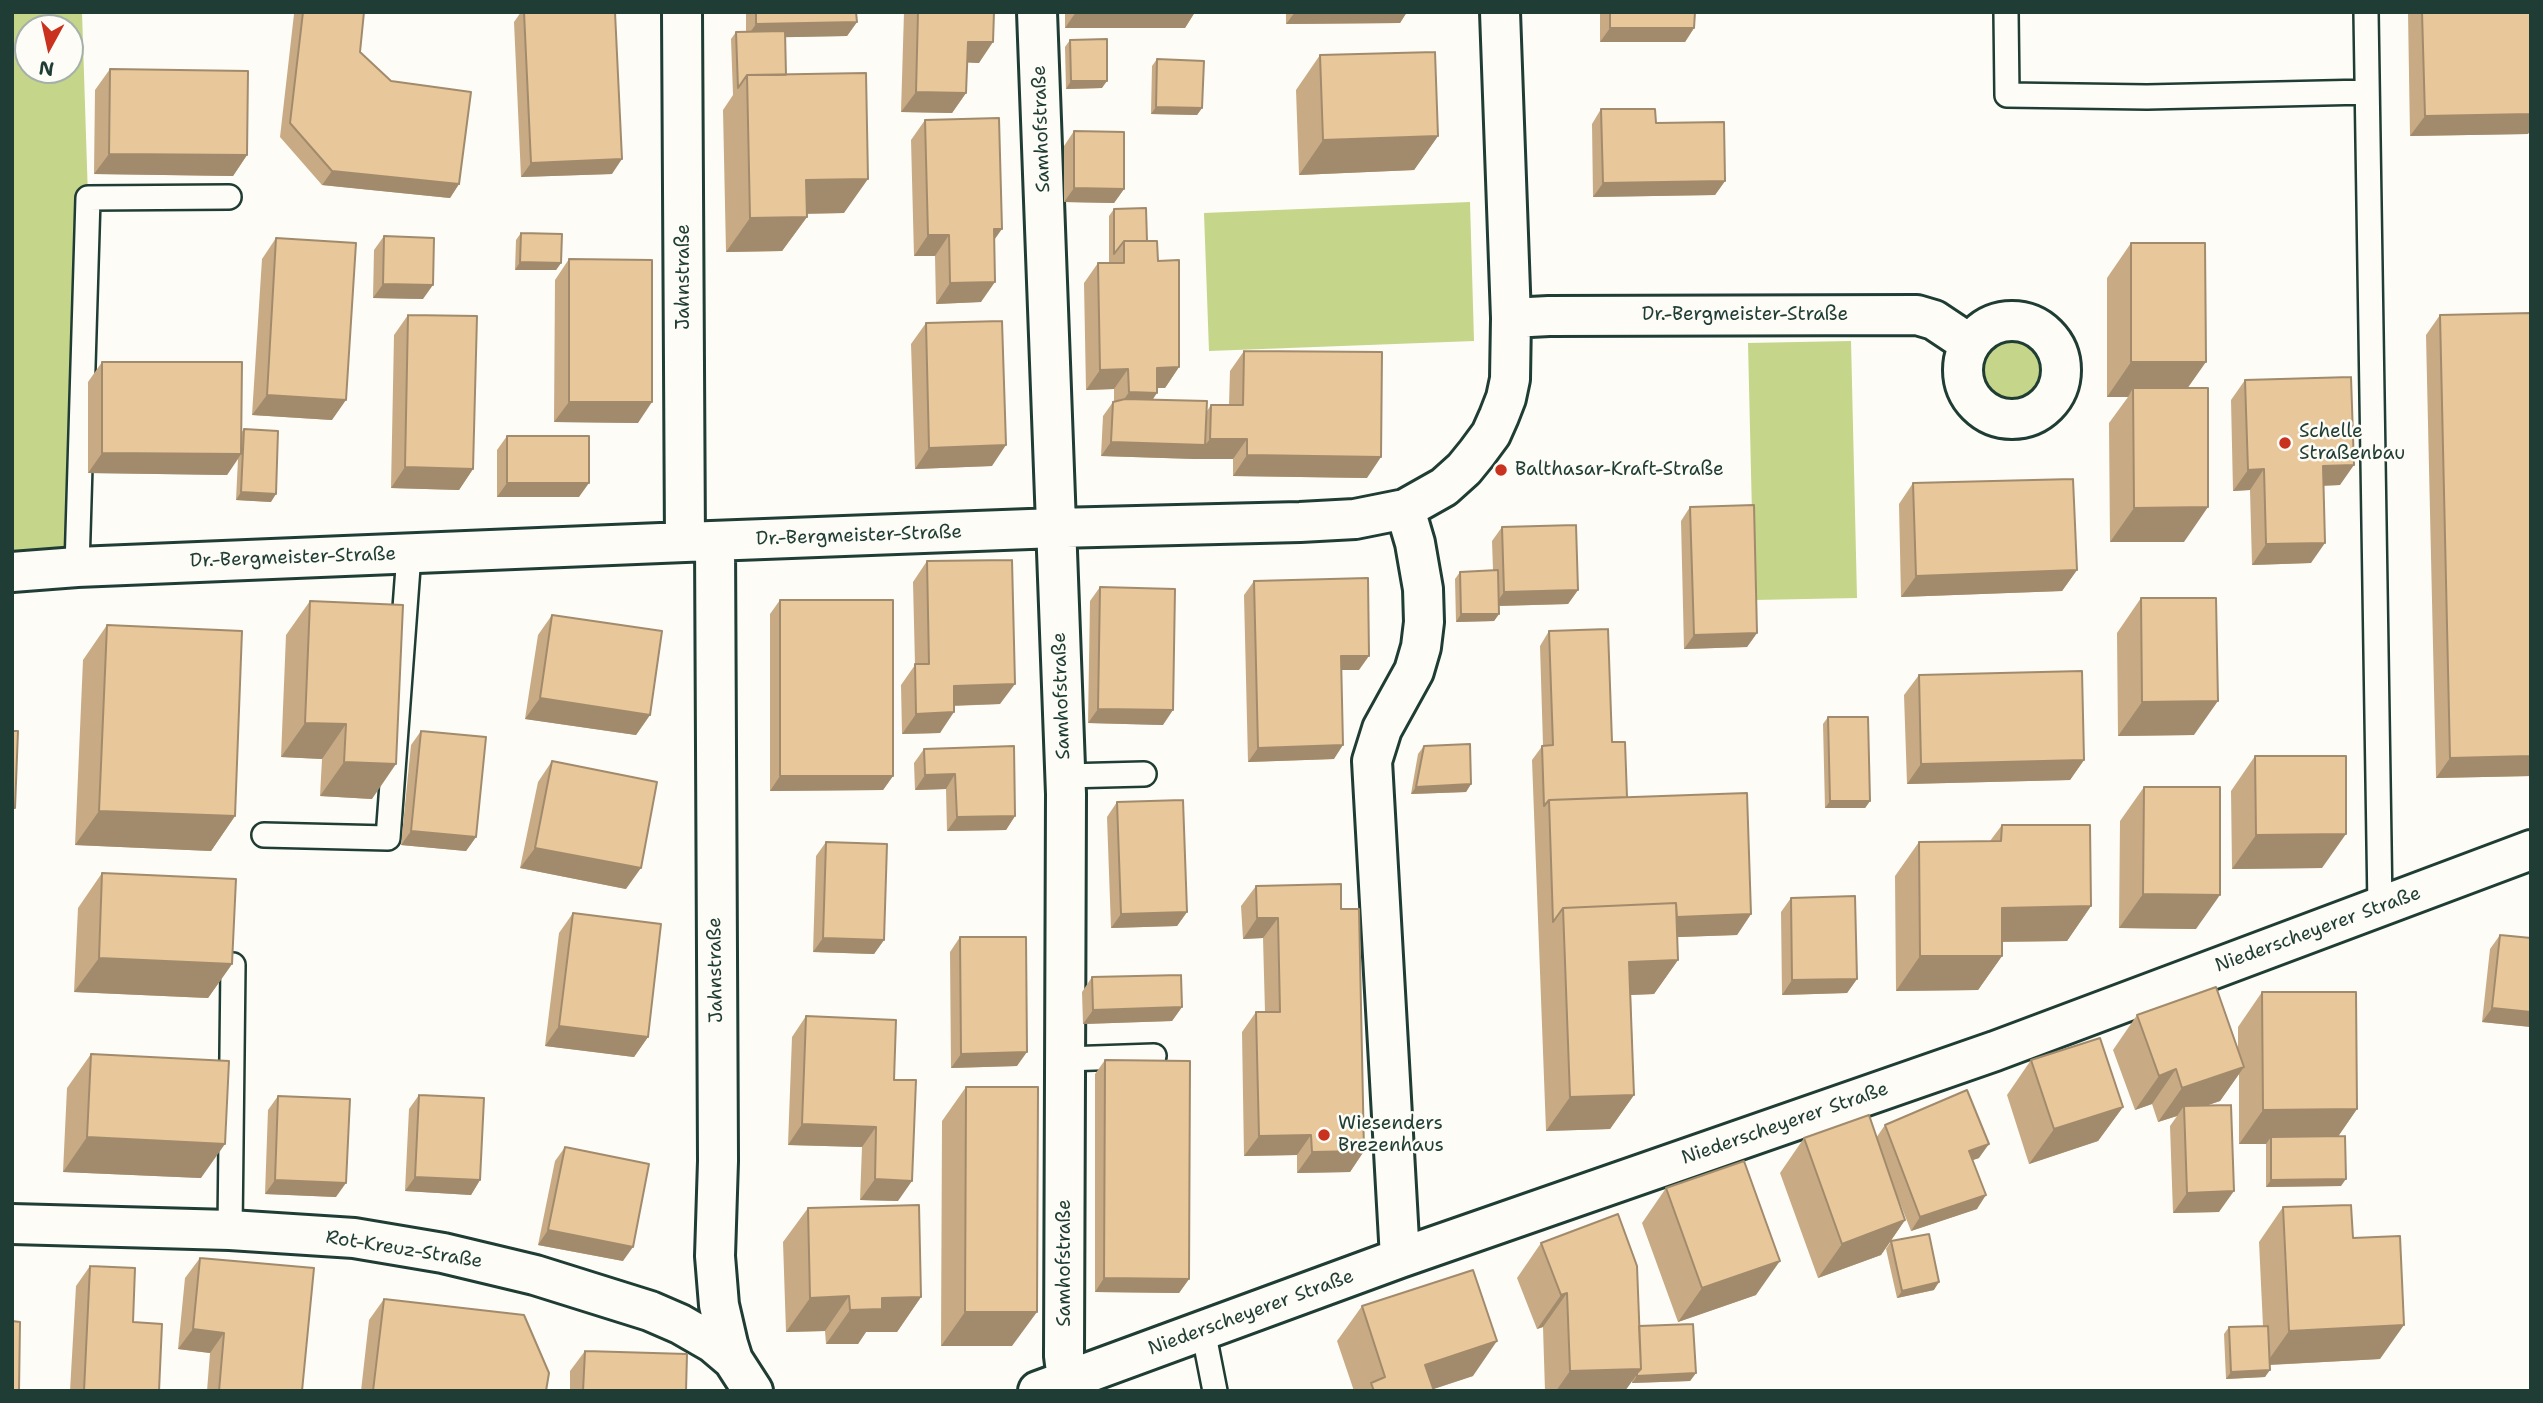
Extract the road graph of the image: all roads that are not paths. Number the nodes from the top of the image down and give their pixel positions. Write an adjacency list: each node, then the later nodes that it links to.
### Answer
1 (682, 12): 12 (street, Jahnstraße)
2 (1037, 12): 11 (street, Samhofstraße)
3 (1500, 12): 8 (street, Dr.-Bergmeister-Straße)
4 (2006, 12): 6 (lane)
5 (2366, 12): 6 (lane)
6 (2367, 92): 20 (lane)
7 (229, 197): 14 (lane)
8 (1511, 318): 9 (street, Dr.-Bergmeister-Straße); 10 (street, Dr.-Bergmeister-Straße)
9 (1970, 344)
10 (1405, 509): 11 (street, Dr.-Bergmeister-Straße); 26 (street)
11 (1056, 528): 12 (street, Dr.-Bergmeister-Straße); 17 (street, Samhofstraße)
12 (700, 542): 13 (street, Dr.-Bergmeister-Straße); 28 (street, Jahnstraße)
13 (409, 554): 14 (street, Dr.-Bergmeister-Straße); 18 (lane)
14 (77, 567): 15 (street, Dr.-Bergmeister-Straße)
15 (12, 572)
16 (1143, 774): 17 (lane)
17 (1065, 776): 23 (street, Samhofstraße)
18 (264, 835)
19 (2531, 850): 20 (street, Niederscheyerer Straße)
20 (2380, 907): 26 (street, Niederscheyerer Straße)
21 (233, 965): 25 (lane)
22 (1154, 1056): 23 (lane)
23 (1065, 1059): 29 (street, Samhofstraße)
24 (12, 1223): 25 (street, Rot-Kreuz-Straße)
25 (230, 1230): 28 (street, Rot-Kreuz-Straße)
26 (1400, 1258): 27 (street, Niederscheyerer Straße)
27 (1203, 1330): 29 (street, Niederscheyerer Straße); 30 (lane)
28 (743, 1376)
29 (1052, 1385)
30 (1215, 1391)

